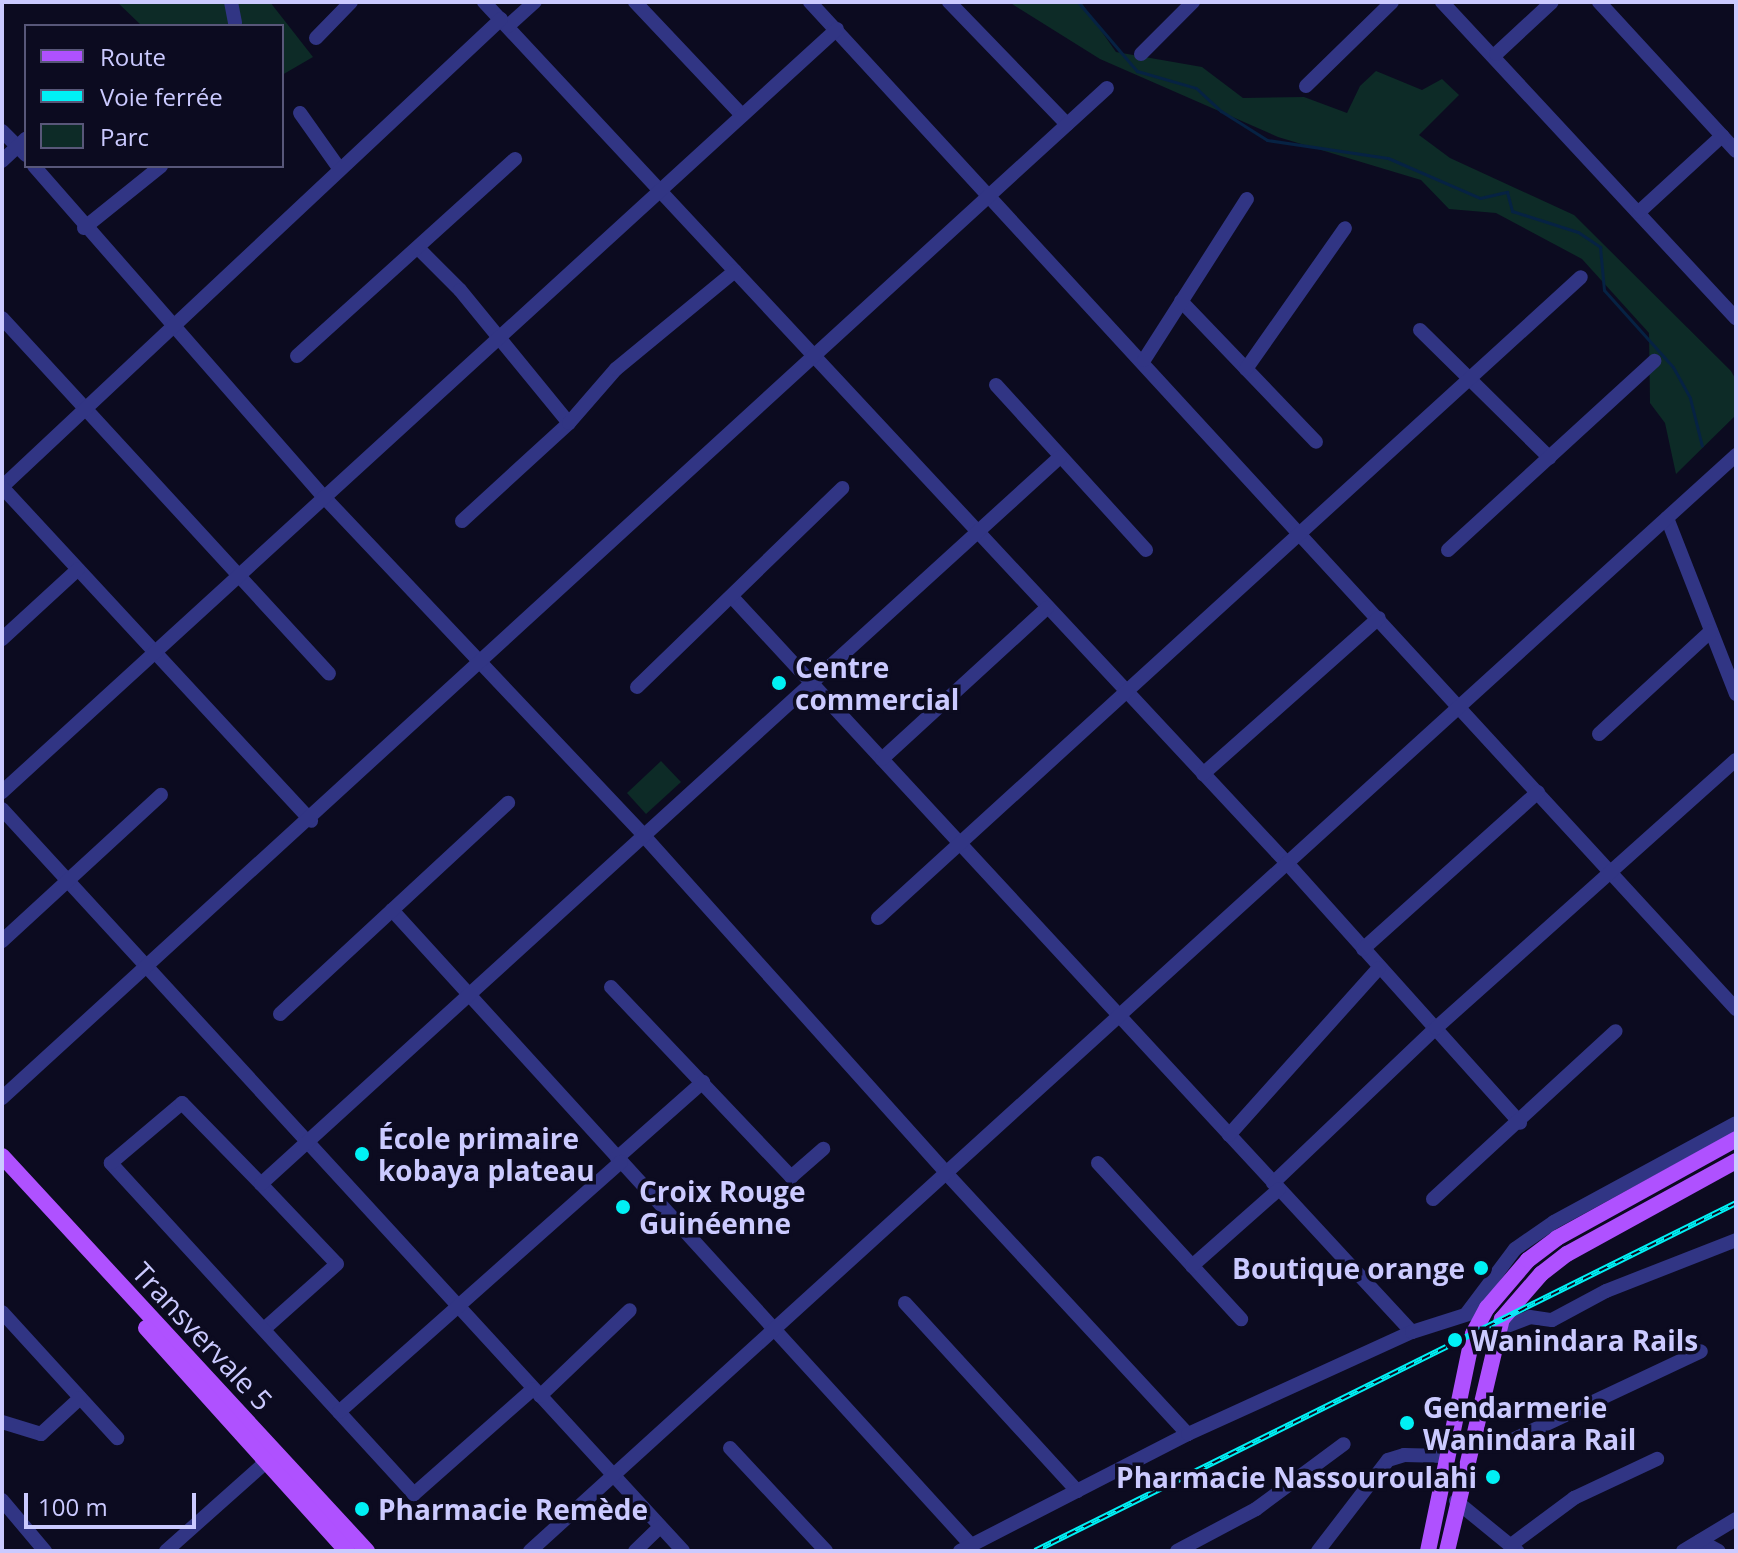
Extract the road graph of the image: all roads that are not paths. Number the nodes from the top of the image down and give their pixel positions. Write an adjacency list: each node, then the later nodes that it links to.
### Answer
1 (231, 2): 13 (street)
2 (351, 2): 16 (street)
3 (484, 2): 14 (street)
4 (535, 2): 14 (street)
5 (635, 2): 22 (street)
6 (810, 2): 15 (street)
7 (949, 2): 23 (street)
8 (1193, 2): 17 (street)
9 (1392, 2): 19 (street)
10 (1442, 2): 18 (street)
11 (1552, 2): 18 (street)
12 (1599, 2): 25 (street)
13 (235, 23)
14 (505, 23): 32 (street); 33 (street)
15 (837, 29): 22 (street); 34 (street)
16 (316, 38)
17 (1141, 54)
18 (1496, 54): 36 (street)
19 (1306, 86)
20 (1107, 88): 23 (street)
21 (300, 113): 32 (street)
22 (742, 115): 33 (street)
23 (1067, 124): 34 (street)
24 (2, 131): 26 (street)
25 (1722, 136): 27 (street); 36 (street)
26 (24, 147): 29 (street)
27 (1736, 151)
28 (515, 159): 39 (street)
29 (2, 161)
30 (36, 168): 37 (street)
31 (159, 168): 37 (street)
32 (339, 168): 45 (street)
33 (660, 190): 40 (street); 47 (street)
34 (991, 193): 48 (street); 50 (street)
35 (1247, 199): 42 (street)
36 (1639, 212): 44 (street)
37 (84, 228): 45 (street)
38 (1345, 228): 52 (street)
39 (418, 248): 47 (street); 49 (street)
40 (735, 271): 48 (street); 56 (street)
41 (1581, 277): 53 (street)
42 (1181, 301): 50 (street); 52 (street)
43 (2, 318): 55 (street)
44 (1736, 318)
45 (173, 328): 55 (street); 63 (street)
46 (1420, 330): 53 (street)
47 (497, 339): 56 (street); 63 (street)
48 (813, 355): 67 (street); 78 (street)
49 (297, 356)
50 (1144, 360): 66 (street)
51 (1654, 361): 60 (street)
52 (1246, 369): 57 (street)
53 (1470, 380): 60 (street); 66 (street)
54 (996, 385): 59 (street)
55 (85, 408): 61 (street); 71 (street)
56 (569, 423): 65 (street)
57 (1316, 442)
58 (1736, 455): 64 (street)
59 (1060, 457): 67 (street); 68 (street)
60 (1550, 458): 69 (street)
61 (2, 487): 70 (street)
62 (842, 488): 72 (street)
63 (324, 497): 71 (street); 78 (street)
64 (1667, 518): 75 (street); 84 (street)
65 (462, 521)
66 (1301, 532): 74 (street); 82 (street)
67 (976, 533): 73 (street); 80 (street)
68 (1146, 550)
69 (1448, 550)
70 (78, 569): 76 (street); 77 (street)
71 (238, 575): 77 (street); 79 (street)
72 (732, 597): 80 (street); 81 (street)
73 (1047, 608): 82 (street); 86 (street)
74 (1379, 618): 84 (street); 88 (street)
75 (1711, 631): 83 (street); 85 (street)
76 (2, 639)
77 (155, 651): 89 (street); 94 (street)
78 (478, 659): 94 (street); 95 (street)
79 (329, 673)
80 (813, 684): 86 (street); 95 (street)
81 (637, 687)
82 (1124, 689): 88 (street); 96 (street)
83 (1736, 694)
84 (1460, 705): 90 (street); 97 (street)
85 (1599, 734)
86 (882, 759): 96 (street)
87 (1736, 760): 98 (street)
88 (1203, 774): 97 (street)
89 (2, 792)
90 (1538, 792): 98 (street); 103 (street)
91 (161, 795): 99 (street)
92 (508, 803): 100 (street)
93 (2, 809): 99 (street)
94 (311, 821): 105 (street)
95 (645, 837): 107 (street); 126 (street)
96 (961, 844): 101 (street); 110 (street)
97 (1287, 863): 103 (street); 110 (street)
98 (1612, 874): 108 (street); 111 (street)
99 (69, 881): 102 (street); 105 (street)
100 (392, 910): 107 (street); 109 (street)
101 (878, 918)
102 (2, 941)
103 (1363, 949): 104 (street)
104 (1379, 968): 111 (street); 117 (street)
105 (148, 969): 114 (street); 119 (street)
106 (611, 987): 113 (street)
107 (469, 996): 119 (street); 122 (street)
108 (1736, 1009)
109 (280, 1014)
110 (1120, 1015): 117 (street); 126 (street)
111 (1436, 1028): 115 (street); 128 (street)
112 (1616, 1031): 115 (street)
113 (703, 1082): 120 (street); 122 (street)
114 (2, 1098)
115 (1520, 1123): 129 (street)
116 (1736, 1123): 137 (street)
117 (1229, 1135): 128 (street)
118 (1736, 1139): 134 (main road)
119 (306, 1141): 127 (street); 133 (street)
120 (823, 1149)
121 (2, 1156): 168 (main road, Transvervale 5)
122 (619, 1160): 133 (street); 140 (street)
123 (1736, 1161): 141 (main road)
124 (1098, 1163): 131 (street)
125 (2, 1170): 155 (main road, Transvervale 5)
126 (946, 1173): 140 (street); 148 (street)
127 (261, 1184): 139 (street); 139 (street)
128 (1276, 1186): 131 (street); 142 (street)
129 (1433, 1199)
130 (1736, 1240): 141 (street)
131 (1192, 1266): 138 (street)
132 (905, 1303): 157 (street)
133 (458, 1307): 144 (street); 146 (street)
134 (1487, 1308): 137 (street); 153 (main road)
135 (630, 1310): 144 (street)
136 (2, 1312): 145 (street)
137 (1467, 1313): 142 (street)
138 (1241, 1319)
139 (264, 1329): 146 (street)
140 (774, 1329): 156 (street); 164 (street)
141 (1499, 1329): 150 (main road)
142 (1412, 1332): 148 (street)
143 (1701, 1351): 150 (street)
144 (536, 1392): 146 (street); 156 (street)
145 (80, 1398): 147 (street); 149 (street)
146 (339, 1412)
147 (2, 1422)
148 (1188, 1434): 157 (street)
149 (117, 1438)
150 (1470, 1439): 159 (main road)
151 (1344, 1444): 173 (street)
152 (730, 1448): 172 (street)
153 (1445, 1456): 174 (street); 175 (main road)
154 (1657, 1459): 165 (street)
155 (267, 1461): 163 (street); 167 (main road, Transvervale 5)
156 (614, 1475): 161 (street); 169 (street)
157 (1077, 1491): 164 (street)
158 (2, 1500): 166 (street)
159 (1456, 1501): 165 (street); 176 (main road)
160 (1736, 1519): 162 (street)
161 (660, 1527): 170 (street); 171 (street)
162 (1700, 1541): 177 (street); 178 (street)
163 (177, 1548)
164 (966, 1548)
165 (1514, 1548)
166 (45, 1551)
167 (347, 1551)
168 (367, 1551)
169 (530, 1551)
170 (635, 1551)
171 (683, 1551)
172 (826, 1551)
173 (1177, 1551)
174 (1318, 1551)
175 (1428, 1551)
176 (1447, 1551)
177 (1683, 1551)
178 (1719, 1551)

